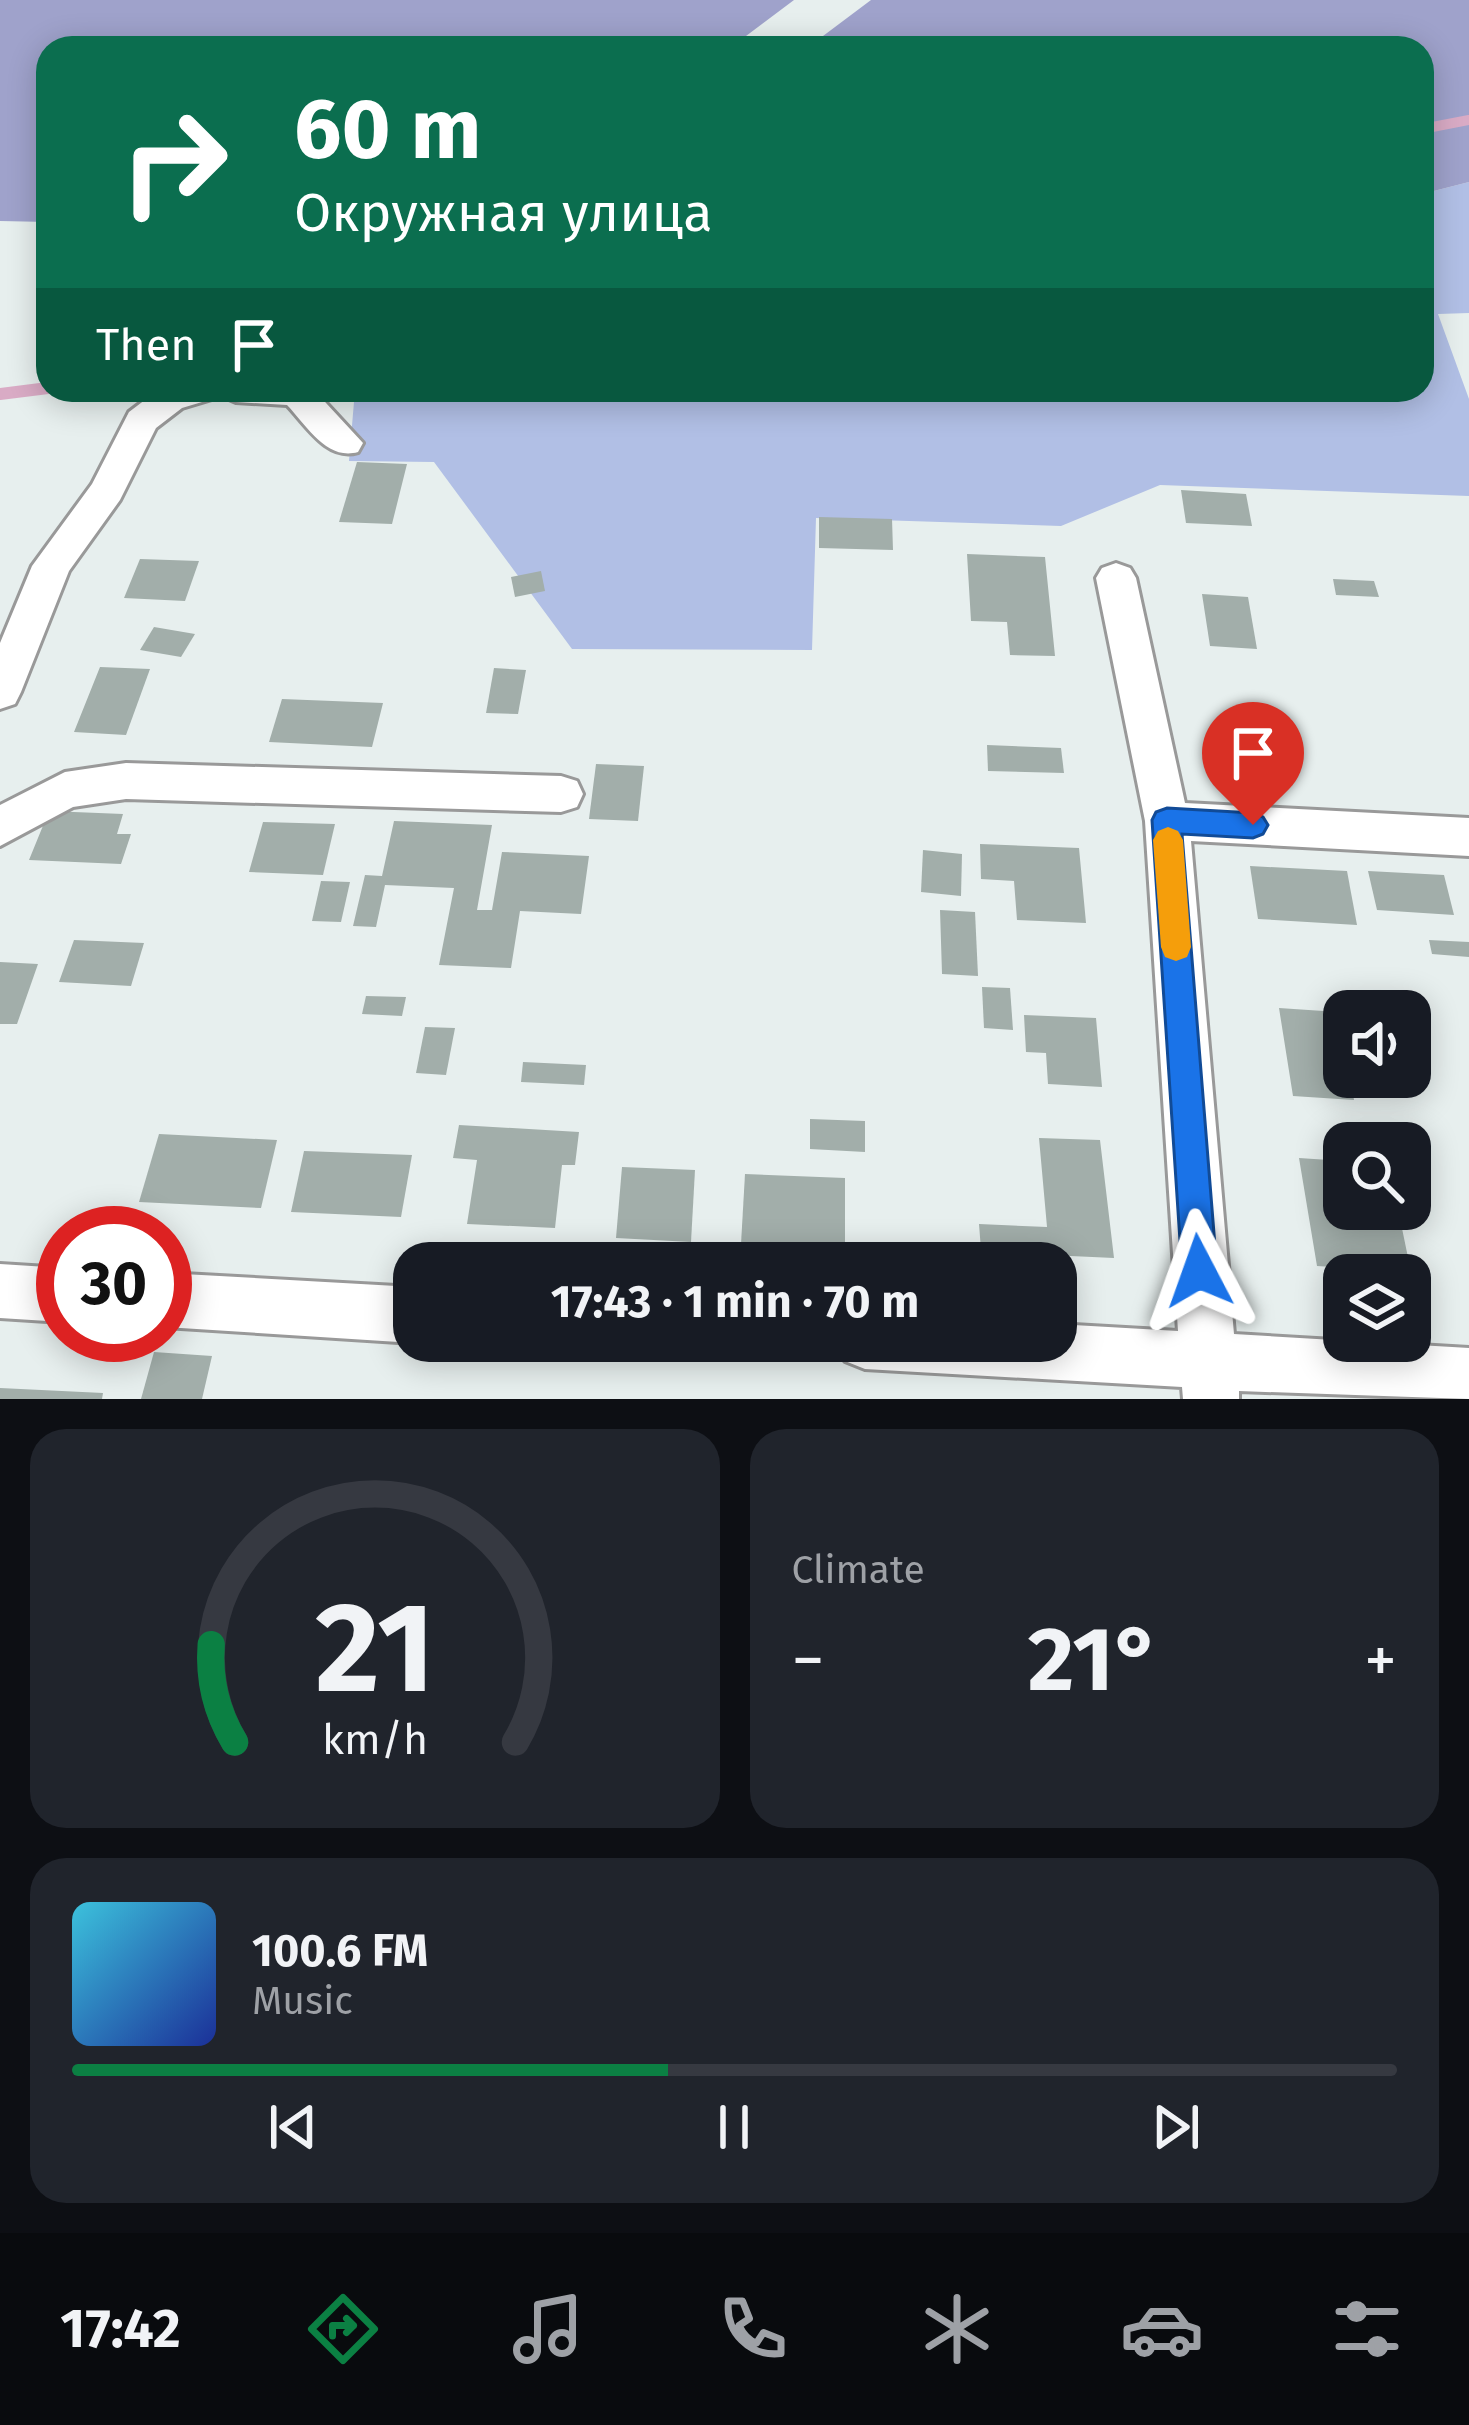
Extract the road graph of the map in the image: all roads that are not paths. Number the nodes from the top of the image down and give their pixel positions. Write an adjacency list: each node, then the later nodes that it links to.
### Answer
1 (167, 402): 5 (street)
2 (305, 402): 3 (street)
3 (345, 443)
4 (1116, 578): 7 (street)
5 (0, 692)
6 (561, 794): 8 (street)
7 (1167, 820): 9 (street); 16 (street)
8 (0, 827)
9 (1469, 837)
10 (0, 1291): 11 (street)
11 (36, 1293)
12 (192, 1302): 13 (street)
13 (393, 1314)
14 (1050, 1362): 16 (street)
15 (1469, 1376): 16 (street)
16 (1208, 1380)

